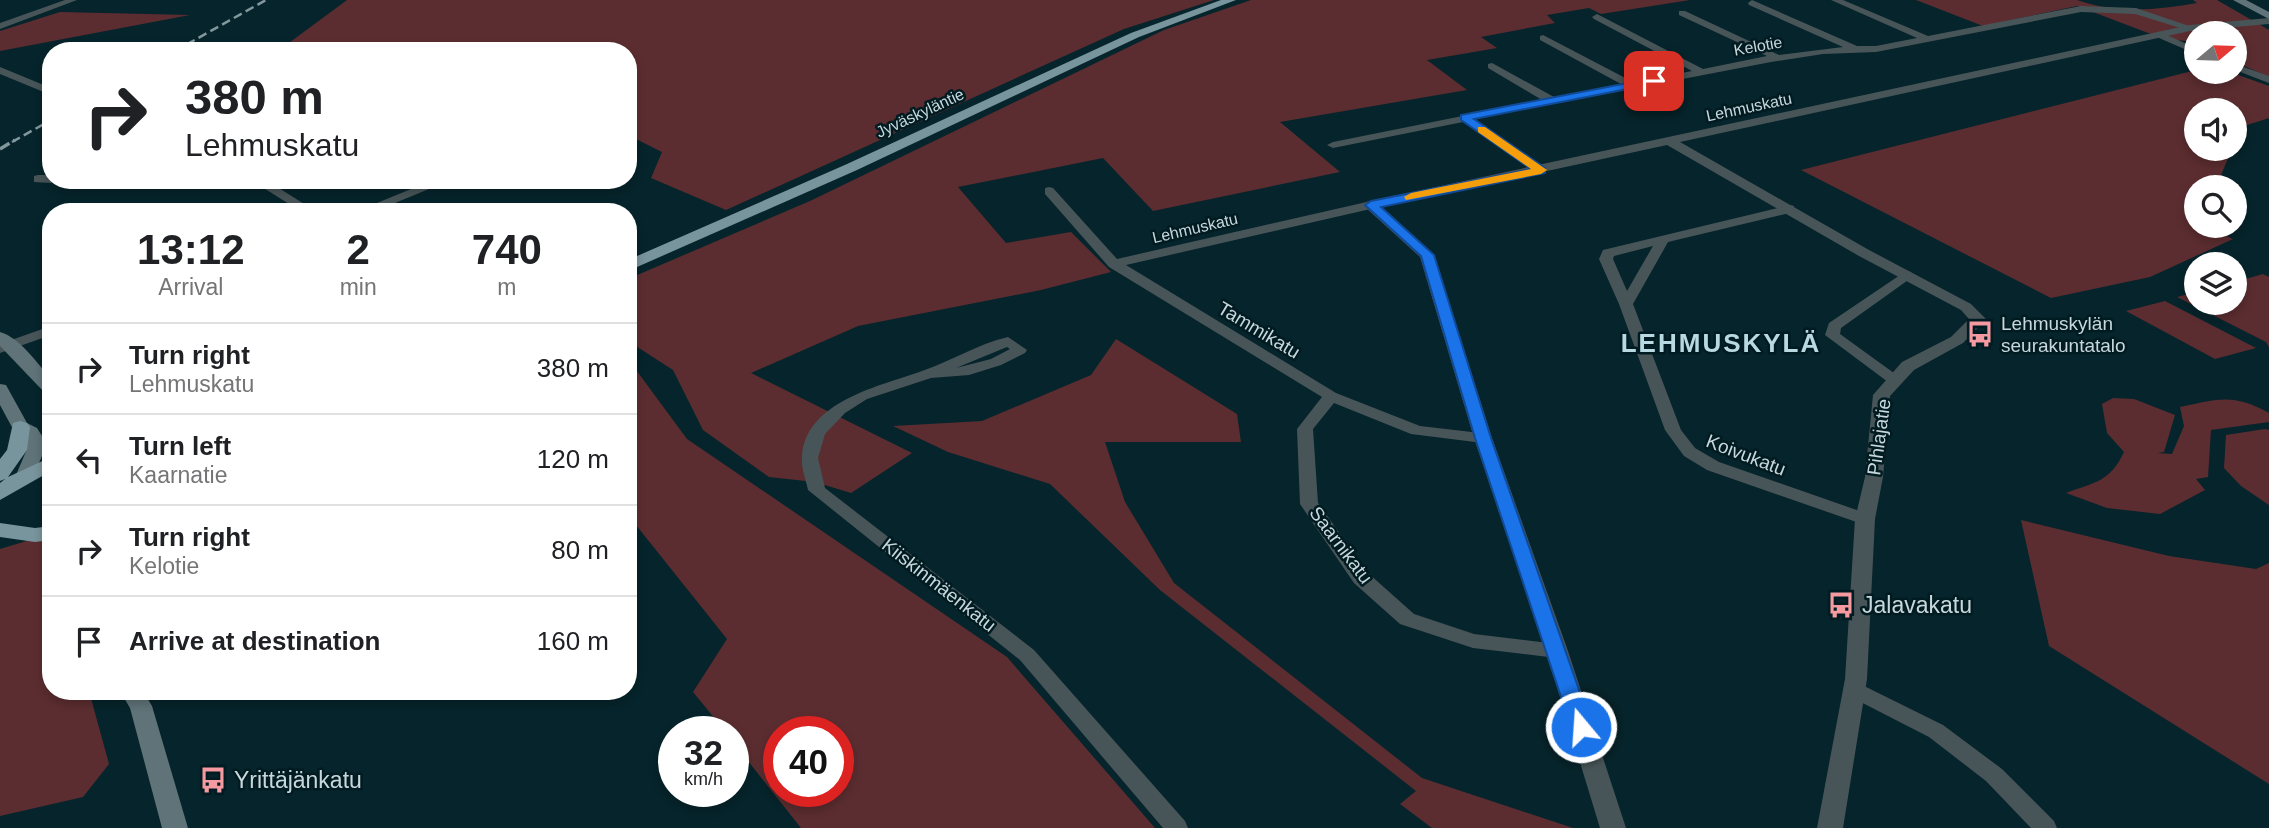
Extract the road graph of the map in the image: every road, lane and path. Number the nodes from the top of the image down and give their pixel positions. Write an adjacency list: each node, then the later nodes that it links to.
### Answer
1 (73, 0): 12 (street)
2 (1231, 0): 41 (highway, Jyväskyläntie)
3 (1835, 0): 17 (street)
4 (2129, 0): 7 (street)
5 (2238, 0): 10 (main road)
6 (1752, 2): 19 (street)
7 (2136, 12): 13 (street, Kelotie); 17 (street, Kelotie)
8 (1682, 13): 20 (street)
9 (1597, 17): 24 (street)
10 (2269, 19): 11 (street, Lehmuskatu)
11 (2247, 22)
12 (0, 26)
13 (2184, 27)
14 (2184, 30): 15 (street, Lehmuskatu)
15 (2162, 36): 18 (street); 30 (street, Lehmuskatu)
16 (1543, 38): 26 (street)
17 (1927, 39): 19 (street, Kelotie)
18 (2184, 46)
19 (1853, 48): 20 (street, Kelotie)
20 (1778, 58): 24 (street, Kelotie)
21 (1492, 66): 28 (street)
22 (0, 69): 27 (street)
23 (2247, 71): 25 (street)
24 (1701, 72): 26 (street, Kelotie)
25 (2269, 79)
26 (1630, 85): 28 (street, Kelotie)
27 (42, 88)
28 (1552, 101): 29 (street, Kelotie)
29 (1465, 118): 31 (street, Kelotie); 32 (street)
30 (1671, 142): 32 (street, Lehmuskatu); 39 (street, Pihlajatie)
31 (1333, 145)
32 (1541, 170): 38 (street, Lehmuskatu)
33 (272, 189): 36 (street)
34 (421, 189): 37 (street)
35 (1049, 191): 42 (street, Tammikatu)
36 (296, 203)
37 (384, 203)
38 (1371, 205): 42 (street, Lehmuskatu); 53 (street)
39 (1790, 209): 40 (street, Koivukatu); 43 (street, Pihlajatie)
40 (1664, 238): 44 (street); 44 (street, Koivukatu)
41 (637, 262)
42 (1114, 264): 51 (street, Tammikatu)
43 (1906, 275): 48 (street); 48 (street, Pihlajatie)
44 (1626, 304): 58 (street, Koivukatu)
45 (42, 333): 46 (street)
46 (3, 344): 49 (main road)
47 (929, 374): 47 (street, Kiiskinmäenkatu); 65 (street, Kiiskinmäenkatu)
48 (1893, 379): 58 (street, Pihlajatie)
49 (42, 381)
50 (0, 389): 52 (main road)
51 (1331, 396): 53 (street, Tammikatu); 61 (street, Saarnikatu)
52 (20, 427): 55 (highway); 56 (main road)
53 (1483, 438): 61 (street)
54 (42, 467): 56 (highway)
55 (0, 474)
56 (25, 475): 57 (highway)
57 (0, 493)
58 (1865, 519): 62 (street, Pihlajatie)
59 (3, 532): 60 (highway)
60 (42, 535)
61 (1557, 651): 66 (street)
62 (1854, 689): 67 (street, Pihlajatie); 68 (street)
63 (140, 700): 64 (main road)
64 (175, 828)
65 (1177, 828)
66 (1613, 828)
67 (1830, 828)
68 (2046, 828)

